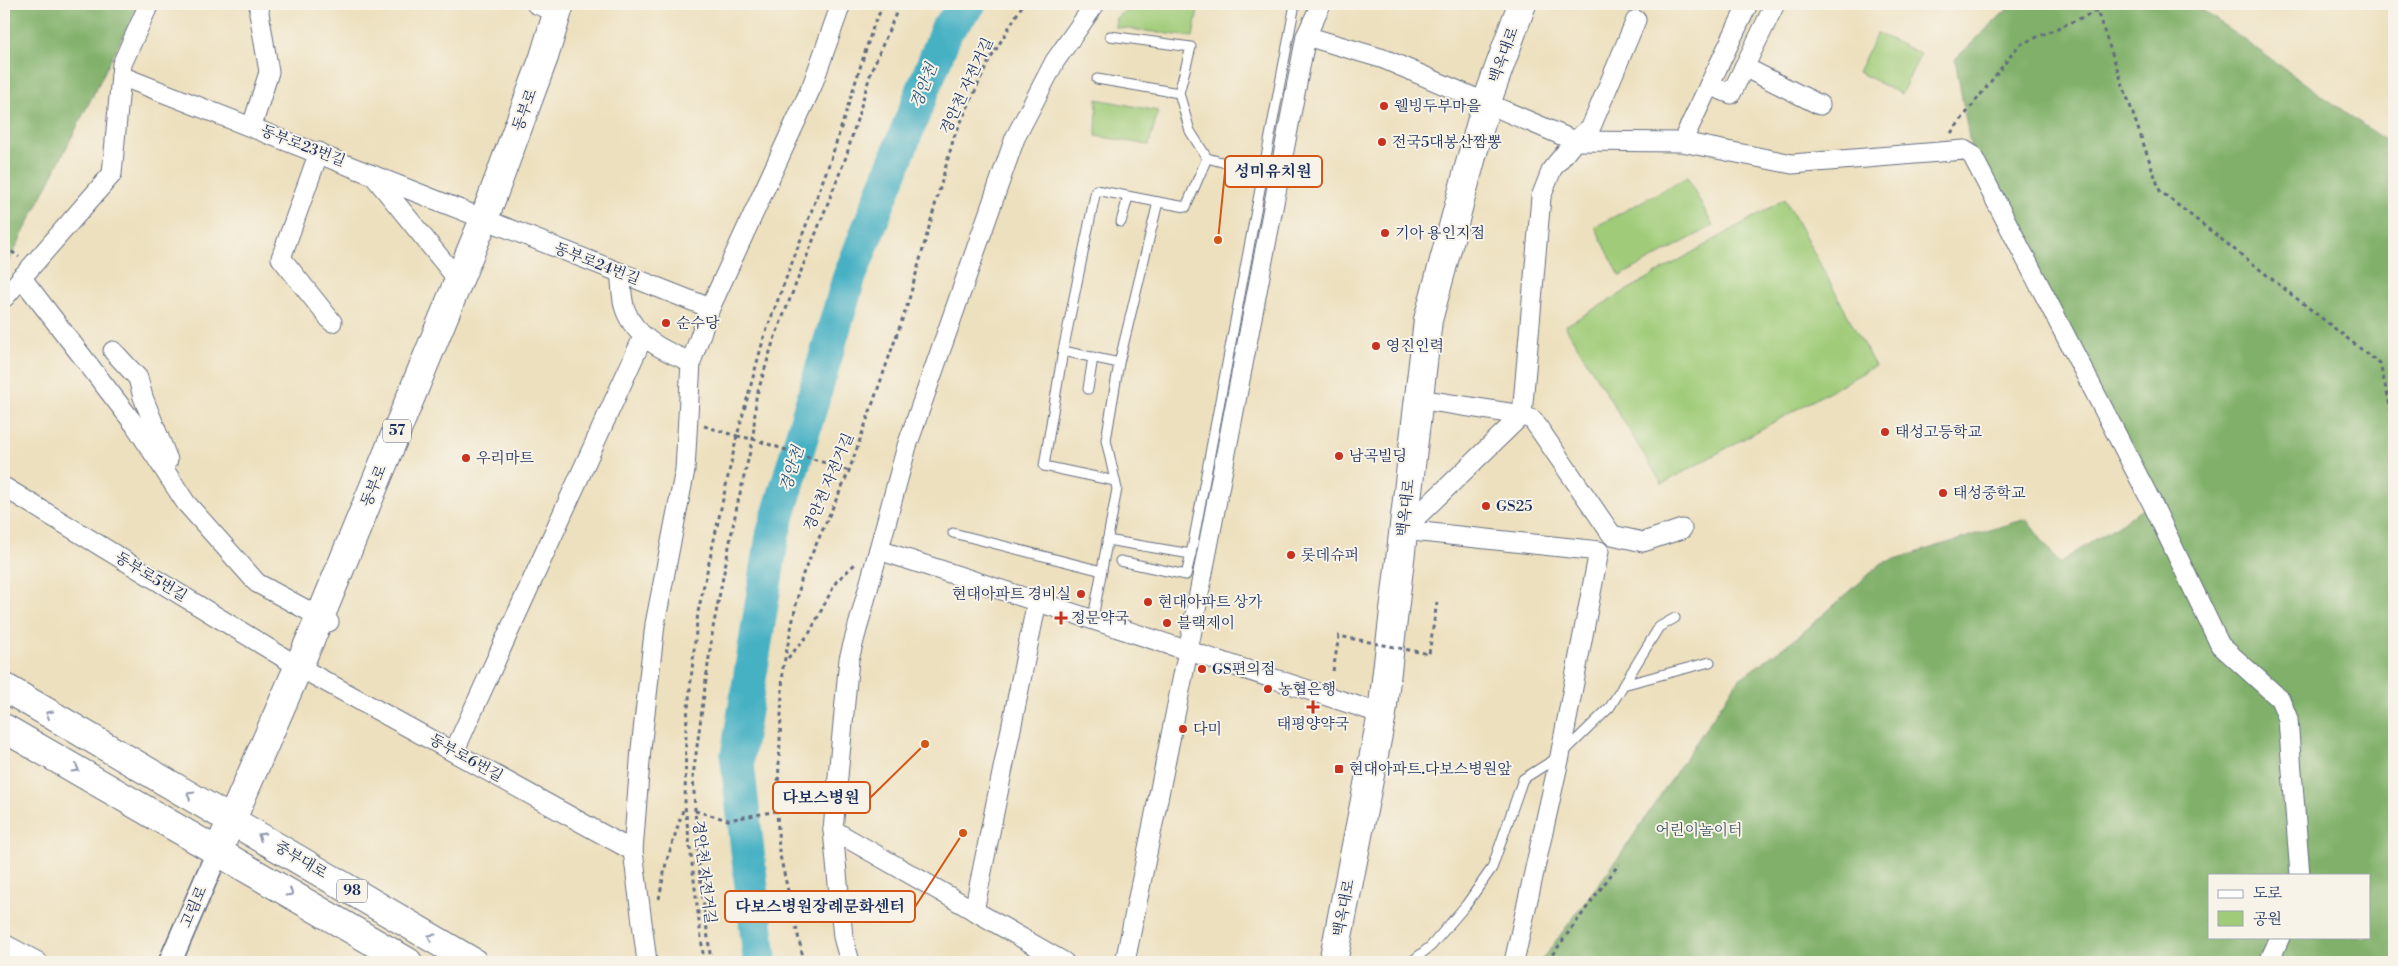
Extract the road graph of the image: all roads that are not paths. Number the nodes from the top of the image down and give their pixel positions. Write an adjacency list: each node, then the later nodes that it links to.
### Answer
1 (149, 4): 15 (street)
2 (260, 4): 21 (street)
3 (841, 4): 36 (street)
4 (1095, 4): 54 (street)
5 (1296, 4): 26 (lane)
6 (1321, 4): 13 (street)
7 (1522, 4): 19 (main road, 백옥대로)
8 (1748, 4): 17 (street)
9 (1775, 4): 14 (street)
10 (551, 6): 30 (main road, 동부로 / 57)
11 (1636, 20): 22 (street)
12 (1110, 36): 18 (lane)
13 (1306, 36): 19 (street); 62 (street)
14 (1744, 67): 17 (street); 20 (street)
15 (121, 76): 21 (street, 동부로23번길); 33 (street)
16 (1097, 79): 18 (lane)
17 (1709, 85): 23 (street)
18 (1179, 93): 25 (lane)
19 (1486, 104): 22 (street); 45 (main road, 백옥대로)
20 (1820, 105)
21 (252, 126): 24 (street, 동부로23번길)
22 (1575, 141): 23 (street); 46 (street)
23 (1682, 142): 75 (street)
24 (319, 152): 27 (street, 동부로23번길); 37 (street)
25 (1208, 158): 26 (lane); 29 (lane)
26 (1262, 173): 55 (lane)
27 (372, 174): 30 (street, 동부로23번길); 34 (street)
28 (1128, 197): 29 (lane); 31 (lane); 40 (lane)
29 (1158, 202): 43 (lane)
30 (484, 219): 32 (street, 동부로24번길); 34 (main road, 동부로 / 57)
31 (1121, 222)
32 (620, 273): 36 (street, 동부로24번길); 38 (street)
33 (21, 277): 35 (street); 49 (street)
34 (459, 281): 61 (main road, 동부로 / 57)
35 (4, 298)
36 (710, 308): 42 (street)
37 (332, 322)
38 (643, 336): 42 (street); 69 (street)
39 (113, 351): 49 (street)
40 (1063, 351): 41 (lane); 47 (lane)
41 (1093, 357): 43 (lane); 44 (lane)
42 (691, 362): 74 (street)
43 (1120, 363): 47 (lane)
44 (1088, 389)
45 (1418, 400): 46 (street); 51 (main road, 백옥대로)
46 (1522, 415): 50 (street); 51 (street)
47 (1115, 481): 53 (lane)
48 (4, 486): 64 (street, 동부로5번길)
49 (186, 502): 61 (street)
50 (1682, 529)
51 (1403, 530): 67 (main road, 백옥대로); 70 (street)
52 (953, 533): 57 (lane)
53 (1107, 540): 55 (lane); 57 (lane)
54 (879, 550): 58 (street); 72 (street)
55 (1191, 554): 56 (lane)
56 (1120, 562)
57 (1102, 571): 59 (lane)
58 (1037, 601): 59 (street); 76 (street)
59 (1093, 618): 62 (street)
60 (1675, 618): 65 (lane)
61 (326, 621): 64 (main road, 동부로 / 57)
62 (1188, 651): 67 (street); 86 (street)
63 (1710, 662): 65 (lane)
64 (299, 667): 69 (street, 동부로6번길); 71 (main road, 동부로 / 57)
65 (1623, 685): 70 (lane)
66 (4, 687): 71 (main road, 중부대로, one-way to 66)
67 (1382, 714): 87 (main road, 백옥대로)
68 (4, 728): 73 (main road, one-way to 73)
69 (454, 752): 74 (street, 동부로6번길)
70 (1560, 756): 88 (lane); 89 (street)
71 (232, 819): 73 (main road, 동부로 / 57); 82 (main road, 중부대로 / 98, one-way to 71)
72 (833, 830): 76 (street); 84 (street)
73 (218, 851): 80 (street, 고림로); 81 (main road, 98, one-way to 81)
74 (633, 851): 83 (street)
75 (2300, 874)
76 (974, 911): 85 (street)
77 (2280, 938): 90 (street)
78 (4, 944): 79 (street)
79 (38, 962)
80 (170, 962)
81 (408, 962)
82 (473, 962)
83 (647, 962)
84 (850, 962)
85 (1064, 962)
86 (1125, 962)
87 (1333, 962)
88 (1411, 962)
89 (1514, 962)
90 (2269, 962)

